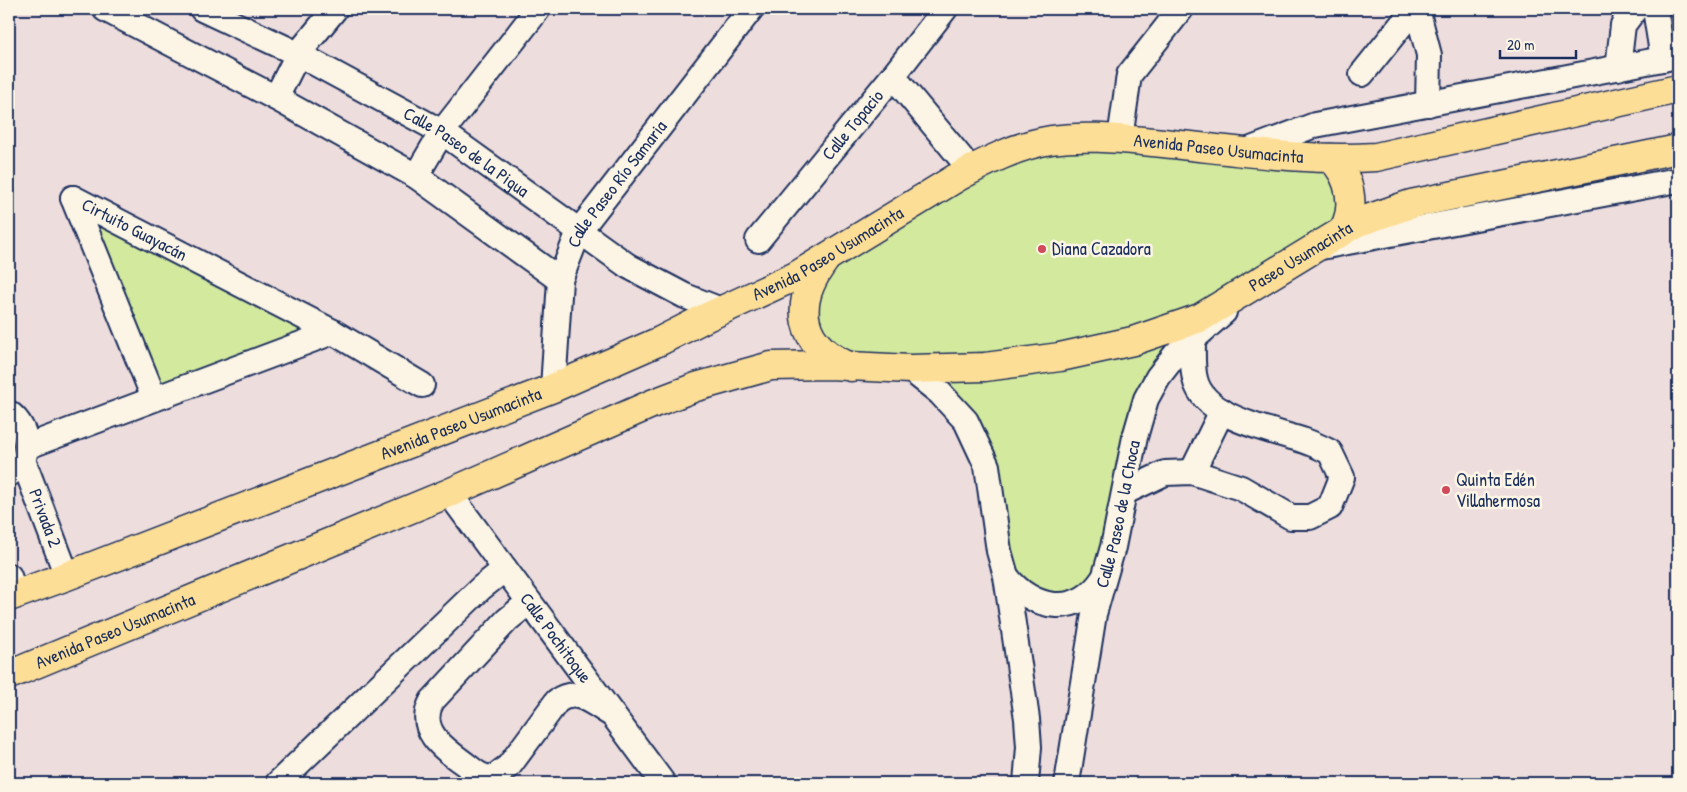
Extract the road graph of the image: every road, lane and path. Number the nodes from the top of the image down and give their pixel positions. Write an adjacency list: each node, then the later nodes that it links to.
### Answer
1 (105, 9): 11 (street)
2 (202, 9): 12 (street, Calle Paseo de la Pigua)
3 (335, 9): 12 (street)
4 (538, 9): 20 (street)
5 (750, 9): 28 (street, Calle Paseo Río Samaria)
6 (946, 9): 16 (street, Calle Topacio)
7 (1180, 9): 21 (street)
8 (1416, 9): 15 (street); 19 (street)
9 (1635, 9): 14 (street)
10 (1655, 9): 13 (street)
11 (143, 17): 18 (street)
12 (298, 54): 18 (street); 20 (street, Calle Paseo de la Pigua)
13 (1671, 58): 14 (street)
14 (1618, 68): 19 (street)
15 (1362, 74)
16 (893, 76): 25 (street); 30 (street, Calle Topacio)
17 (1678, 89): 24 (main road, Avenida Paseo Usumacinta)
18 (276, 98): 26 (street)
19 (1428, 104): 23 (street)
20 (442, 132): 26 (street); 28 (street, Calle Paseo de la Pigua)
21 (1120, 139): 23 (main road, Avenida Paseo Usumacinta); 25 (main road, Avenida Paseo Usumacinta)
22 (1678, 149): 29 (main road, Paseo Usumacinta)
23 (1246, 151): 24 (main road, Avenida Paseo Usumacinta)
24 (1331, 158): 29 (main road)
25 (971, 170): 32 (main road, Avenida Paseo Usumacinta)
26 (416, 176): 33 (street)
27 (1678, 180): 31 (street)
28 (579, 231): 33 (street, Calle Paseo Río Samaria); 35 (street, Calle Paseo de la Pigua)
29 (1342, 232): 31 (main road, Paseo Usumacinta)
30 (758, 240)
31 (1317, 248): 34 (main road, Paseo Usumacinta)
32 (826, 258): 35 (main road, Avenida Paseo Usumacinta); 38 (main road)
33 (560, 280): 41 (street, Calle Paseo Río Samaria)
34 (1252, 288): 37 (street, Calle Paseo de la Choca); 39 (main road, Paseo Usumacinta)
35 (721, 310): 41 (main road, Avenida Paseo Usumacinta)
36 (333, 332): 40 (street, Cirtuito Guayacán); 42 (street); 42 (street, Cirtuito Guayacán)
37 (1193, 340): 43 (street); 47 (street, Calle Paseo de la Choca)
38 (854, 368): 39 (main road, Avenida Paseo Usumacinta); 48 (main road, Avenida Paseo Usumacinta)
39 (919, 369): 51 (street)
40 (422, 384)
41 (553, 388): 50 (main road, Avenida Paseo Usumacinta)
42 (154, 398): 45 (street)
43 (1222, 411): 46 (street); 46 (street)
44 (9, 413): 45 (street, Privada 2)
45 (19, 460): 50 (street, Privada 2)
46 (1192, 472): 47 (street)
47 (1125, 492): 52 (street, Calle Paseo de la Choca)
48 (449, 493): 49 (street, Calle Pochitoque); 55 (main road, Avenida Paseo Usumacinta)
49 (505, 568): 54 (street, Calle Pochitoque); 57 (street)
50 (67, 576): 53 (main road, Avenida Paseo Usumacinta)
51 (1006, 576): 52 (street); 59 (street)
52 (1104, 577): 60 (street, Calle Paseo de la Choca)
53 (11, 589)
54 (530, 602): 56 (street, Calle Pochitoque); 56 (street)
55 (9, 675)
56 (613, 715): 58 (street, Calle Pochitoque)
57 (278, 783)
58 (663, 783)
59 (1026, 783)
60 (1067, 783)

